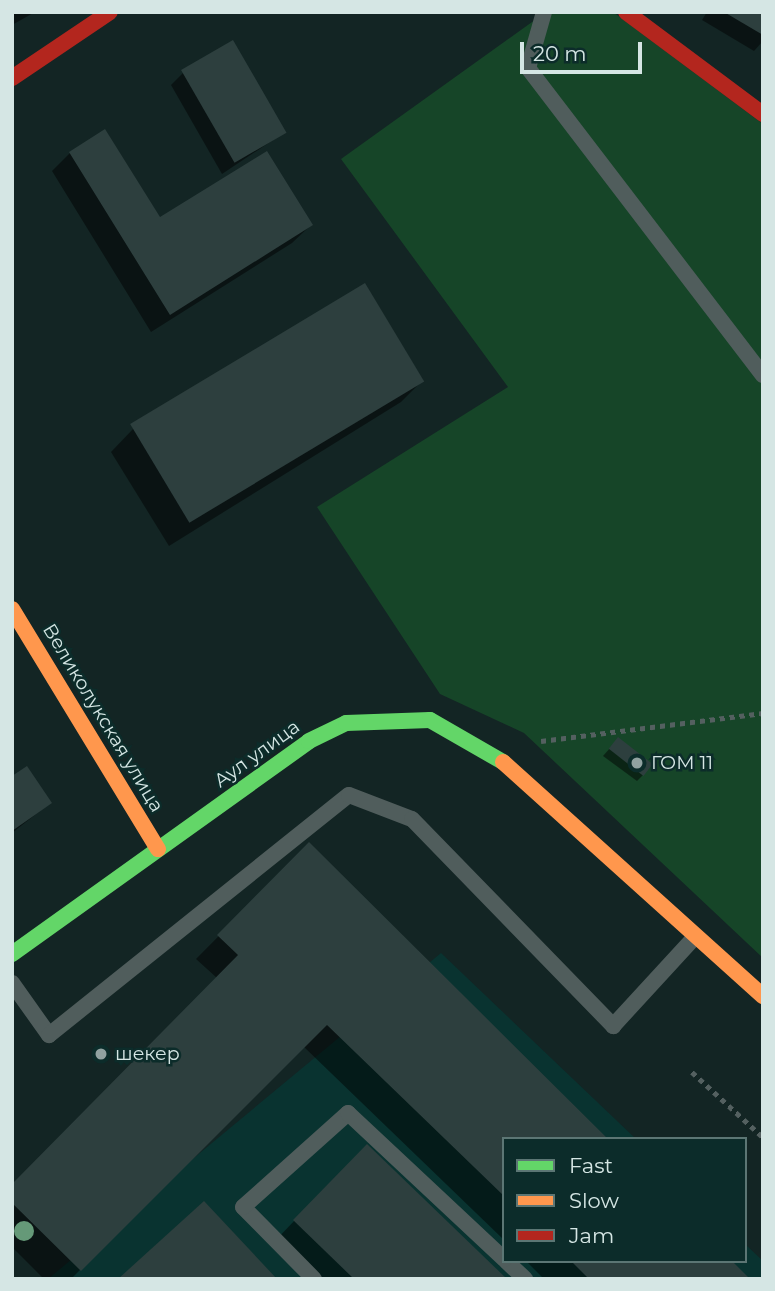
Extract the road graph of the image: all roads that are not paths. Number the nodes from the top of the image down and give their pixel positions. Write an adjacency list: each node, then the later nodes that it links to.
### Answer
1 (110, 12): 4 (main road)
2 (544, 12): 6 (lane)
3 (626, 12): 5 (main road)
4 (12, 78)
5 (763, 114)
6 (763, 375)
7 (12, 609): 8 (main road, Великолукская улица)
8 (158, 849): 9 (main road, Аул улица); 10 (main road, Аул улица)
9 (694, 938): 11 (lane); 12 (main road, Аул улица)
10 (12, 954)
11 (12, 983)
12 (763, 996)
13 (502, 1257): 15 (lane)
14 (508, 1263): 16 (lane)
15 (314, 1279)
16 (525, 1279)

